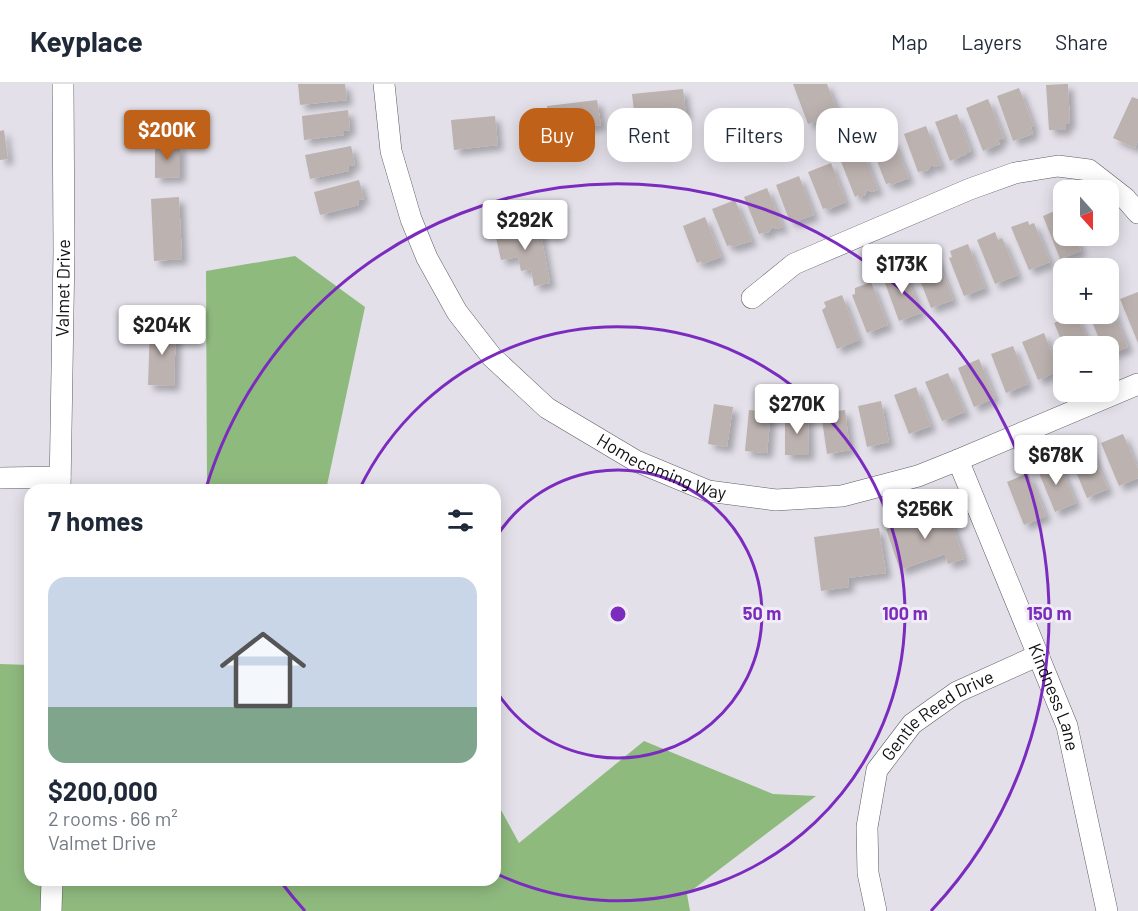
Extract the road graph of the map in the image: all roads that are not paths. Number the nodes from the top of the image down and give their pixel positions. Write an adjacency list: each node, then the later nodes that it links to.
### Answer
1 (63, 84): 8 (street, Valmet Drive)
2 (384, 84): 6 (street, Homecoming Way)
3 (1138, 213): 4 (street)
4 (752, 298)
5 (1138, 384): 6 (street, Homecoming Way)
6 (958, 460): 9 (street, Kindness Lane)
7 (0, 478): 8 (street)
8 (60, 484)
9 (1038, 655): 12 (street, Gentle Reed Drive); 13 (street, Kindness Lane)
10 (52, 886): 11 (street)
11 (51, 911)
12 (876, 911)
13 (1107, 911)

